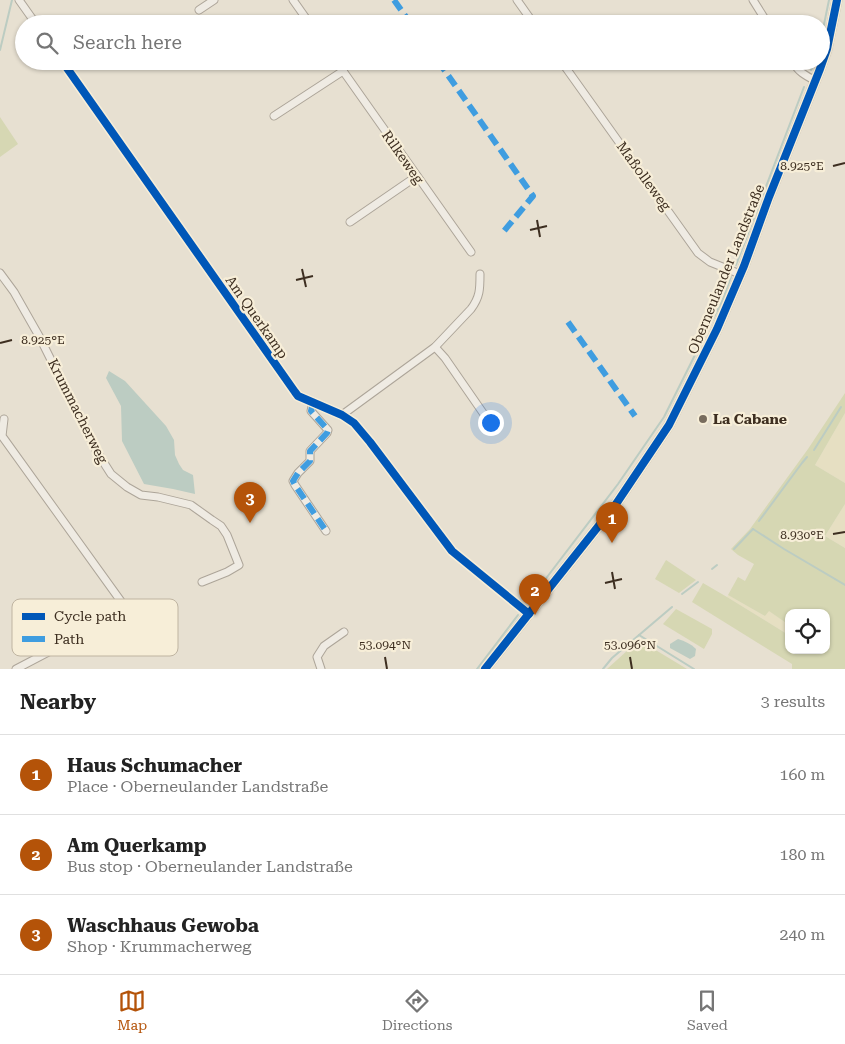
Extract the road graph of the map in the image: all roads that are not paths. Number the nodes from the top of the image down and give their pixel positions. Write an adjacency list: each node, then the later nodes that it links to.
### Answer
1 (19, 0): 8 (street)
2 (214, 0): 7 (street)
3 (293, 0): 9 (street)
4 (517, 0): 10 (street)
5 (753, 0): 11 (street)
6 (836, 0): 12 (street, Oberneulander Landstraße)
7 (199, 10)
8 (30, 15)
9 (304, 15)
10 (528, 15)
11 (762, 15)
12 (830, 33)
13 (68, 70): 27 (street, Am Querkamp)
14 (343, 70): 19 (street); 20 (street, Rilkeweg)
15 (568, 70): 25 (street, Maßolleweg)
16 (798, 70): 18 (street)
17 (820, 70): 18 (street, Oberneulander Landstraße)
18 (816, 81): 25 (street, Oberneulander Landstraße)
19 (274, 116)
20 (417, 176): 21 (street); 22 (street, Rilkeweg)
21 (350, 222)
22 (471, 252)
23 (0, 273): 32 (street, Krummacherweg)
24 (480, 274): 26 (street)
25 (740, 274): 34 (street, Oberneulander Landstraße)
26 (435, 346): 28 (street); 30 (street)
27 (313, 402): 28 (street, Am Querkamp); 31 (street)
28 (342, 415): 34 (street, Am Querkamp)
29 (4, 419): 33 (street)
30 (490, 423)
31 (326, 532)
32 (202, 582)
33 (120, 599)
34 (529, 614): 39 (street, Oberneulander Landstraße)
35 (344, 632): 38 (street)
36 (41, 656): 37 (street)
37 (16, 669)
38 (322, 669)
39 (485, 669)

